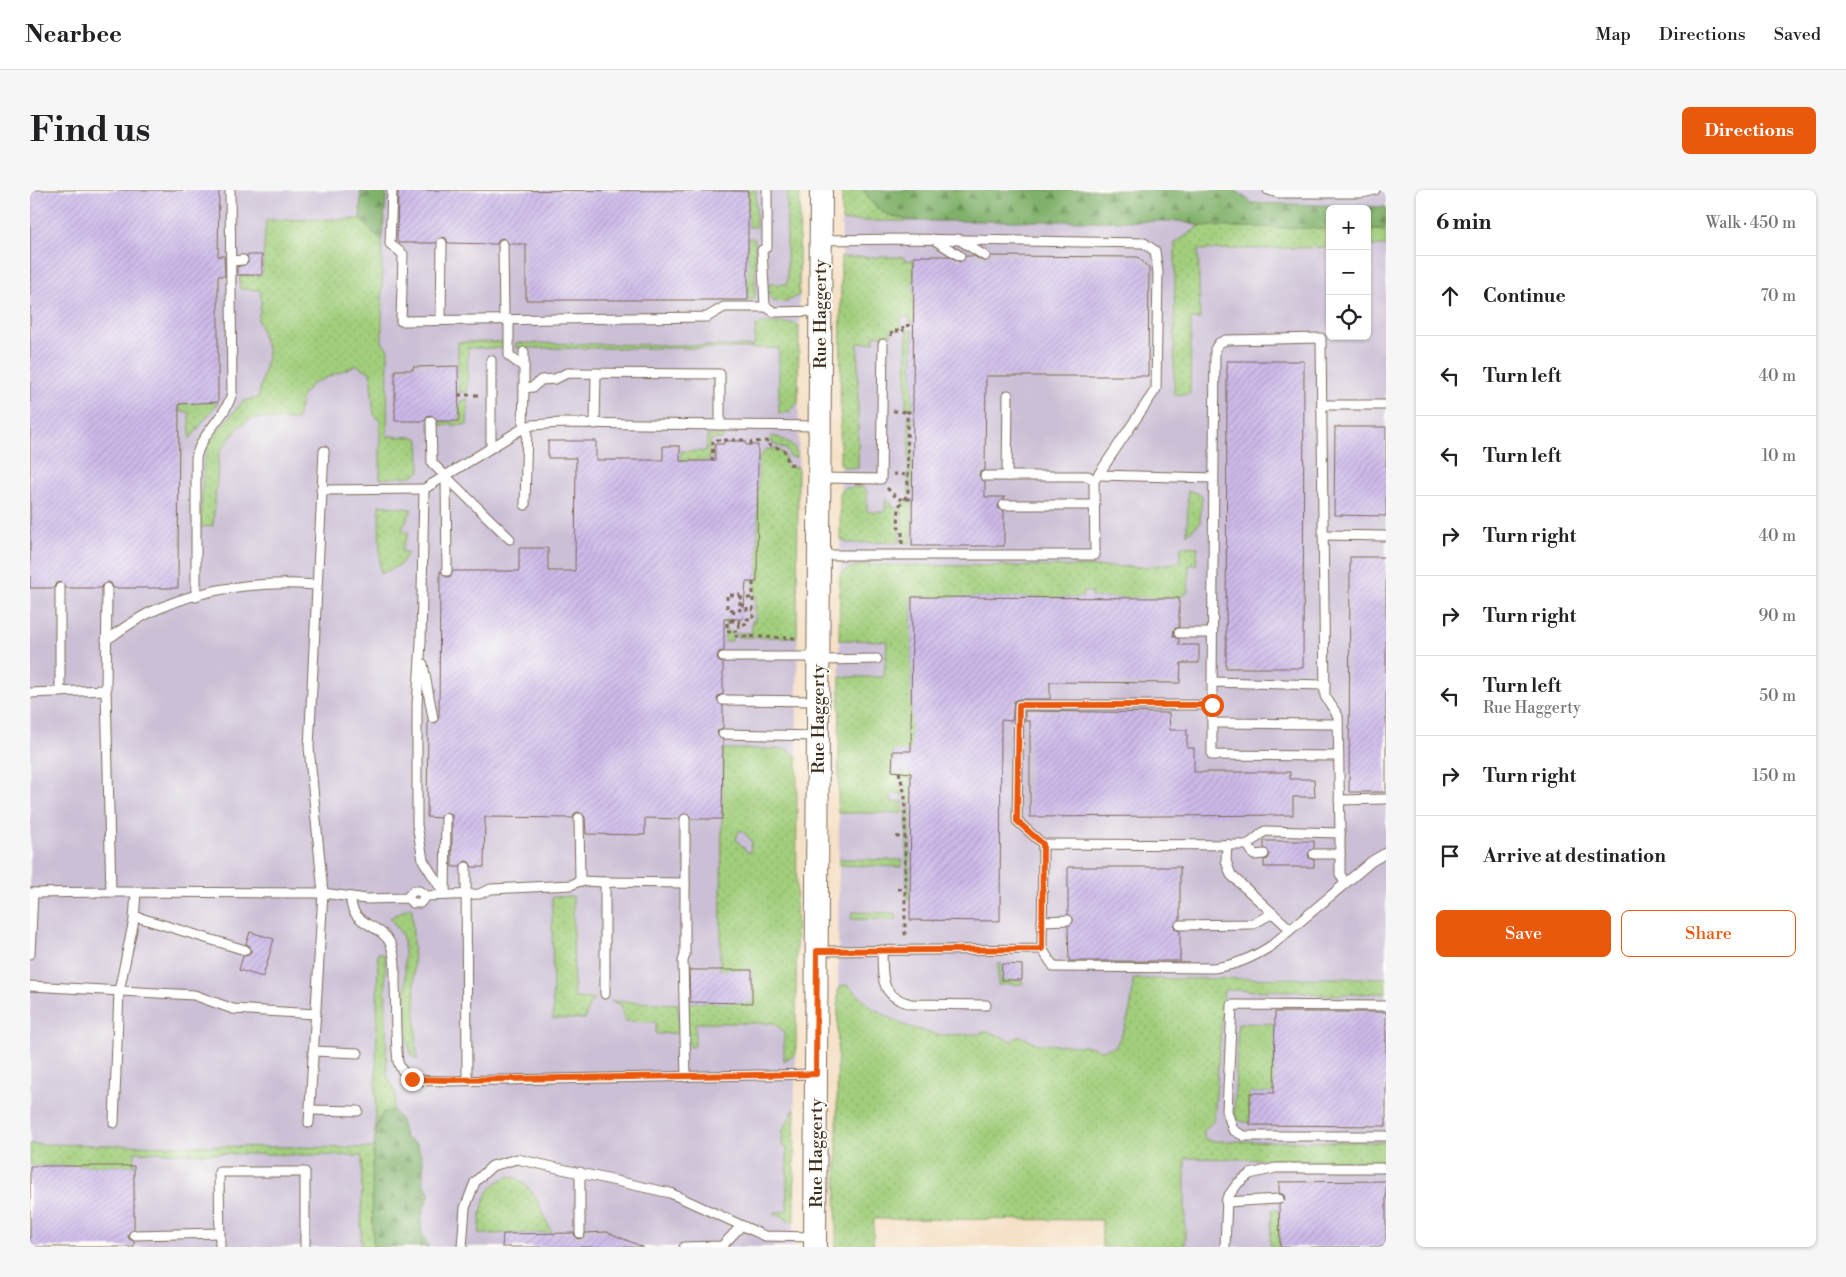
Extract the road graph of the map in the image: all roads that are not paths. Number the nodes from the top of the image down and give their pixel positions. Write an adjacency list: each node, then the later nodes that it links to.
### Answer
1 (230, 190): 15 (lane)
2 (767, 190): 16 (lane)
3 (821, 190): 9 (street, Rue Haggerty)
4 (1268, 190): 5 (lane)
5 (1375, 190)
6 (392, 192): 19 (lane)
7 (933, 239): 8 (lane); 9 (lane); 12 (lane)
8 (958, 239): 13 (lane); 40 (lane)
9 (820, 240): 17 (street, Rue Haggerty)
10 (442, 243): 19 (lane)
11 (503, 244): 18 (lane)
12 (960, 256)
13 (986, 256)
14 (243, 260): 15 (lane)
15 (231, 261): 55 (lane)
16 (766, 306): 17 (lane); 18 (lane)
17 (820, 311): 32 (street, Rue Haggerty)
18 (507, 319): 19 (lane); 23 (lane)
19 (441, 320)
20 (883, 344): 39 (lane)
21 (524, 352): 23 (lane)
22 (491, 360): 34 (lane)
23 (524, 367): 25 (lane)
24 (596, 373): 25 (lane); 30 (lane); 31 (lane)
25 (524, 388): 33 (lane)
26 (1008, 395): 38 (lane)
27 (1386, 404): 28 (lane)
28 (1322, 405): 41 (lane); 47 (lane)
29 (430, 421): 36 (lane)
30 (595, 424): 31 (lane); 33 (lane)
31 (720, 425): 32 (lane)
32 (820, 426): 39 (street, Rue Haggerty)
33 (525, 428): 34 (lane); 44 (lane)
34 (491, 446): 36 (lane)
35 (324, 451): 43 (lane)
36 (446, 476): 42 (lane); 49 (lane); 51 (lane)
37 (985, 476): 38 (lane)
38 (1007, 476): 40 (lane)
39 (819, 478): 50 (street, Rue Haggerty)
40 (1096, 478): 41 (lane); 46 (lane)
41 (1213, 478): 56 (lane)
42 (424, 489): 43 (lane); 59 (lane)
43 (321, 490): 52 (lane)
44 (525, 505)
45 (1004, 505): 46 (lane)
46 (1095, 505): 50 (lane)
47 (1323, 536): 48 (lane); 64 (lane)
48 (1386, 536)
49 (510, 539)
50 (819, 556): 61 (street, Rue Haggerty)
51 (446, 571)
52 (316, 585): 55 (lane); 98 (lane)
53 (60, 588): 66 (lane)
54 (107, 588): 58 (lane)
55 (196, 597): 58 (lane)
56 (1212, 632): 57 (lane); 63 (lane)
57 (1179, 633)
58 (106, 640): 65 (lane)
59 (421, 653): 71 (lane); 100 (lane)
60 (724, 657): 61 (lane)
61 (818, 658): 62 (lane); 69 (street, Rue Haggerty)
62 (877, 658)
63 (1212, 682): 64 (lane); 70 (lane)
64 (1325, 685): 73 (lane)
65 (106, 690): 66 (lane); 95 (lane)
66 (60, 692): 67 (lane)
67 (30, 693)
68 (723, 700): 69 (lane)
69 (818, 701): 75 (street, Rue Haggerty)
70 (1212, 705): 72 (lane); 83 (lane)
71 (433, 718)
72 (1212, 722): 73 (lane); 76 (lane)
73 (1338, 724): 76 (lane)
74 (723, 734): 75 (lane)
75 (818, 736): 111 (street, Rue Haggerty)
76 (1338, 756): 78 (lane)
77 (1386, 799): 78 (lane)
78 (1339, 800): 82 (lane)
79 (446, 818): 100 (lane)
80 (579, 818): 91 (lane)
81 (685, 818): 93 (lane)
82 (1340, 832): 85 (lane); 89 (lane)
83 (1043, 844): 84 (lane); 105 (lane)
84 (1227, 844): 85 (lane); 102 (lane)
85 (1248, 844): 87 (lane)
86 (1386, 853): 94 (lane)
87 (1264, 854)
88 (1314, 854): 89 (lane)
89 (1340, 854): 94 (lane)
90 (466, 867): 99 (lane)
91 (580, 881): 92 (lane); 99 (lane)
92 (605, 882): 93 (lane); 115 (lane)
93 (685, 883): 122 (lane)
94 (1345, 883): 107 (lane)
95 (111, 892): 96 (lane); 97 (lane)
96 (136, 892): 98 (lane); 103 (lane)
97 (32, 893): 112 (lane)
98 (323, 893): 101 (lane); 118 (lane)
99 (465, 894): 100 (lane); 123 (lane)
100 (445, 895): 101 (lane)
101 (351, 898): 123 (lane)
102 (1273, 914): 106 (lane); 107 (lane)
103 (134, 916): 109 (lane); 114 (lane)
104 (1068, 920): 105 (lane)
105 (1042, 921): 108 (lane)
106 (1180, 925)
107 (1290, 929): 108 (lane)
108 (1042, 949): 110 (lane)
109 (245, 950)
110 (882, 950): 111 (lane); 116 (lane)
111 (817, 951): 121 (street, Rue Haggerty)
112 (30, 954)
113 (30, 986): 114 (lane)
114 (119, 991): 118 (lane); 126 (lane)
115 (605, 994)
116 (986, 1005)
117 (1386, 1006): 128 (lane)
118 (316, 1014): 119 (lane)
119 (313, 1051): 120 (lane); 124 (lane)
120 (358, 1053)
121 (816, 1074): 122 (lane); 137 (street, Rue Haggerty)
122 (686, 1077): 123 (lane)
123 (467, 1080)
124 (310, 1110): 125 (lane); 127 (lane)
125 (358, 1111)
126 (114, 1123)
127 (309, 1123)
128 (1386, 1136)
129 (1386, 1168): 132 (lane)
130 (580, 1172): 133 (lane); 135 (lane); 140 (lane)
131 (1279, 1199): 132 (lane)
132 (1226, 1202): 142 (lane)
133 (741, 1226): 137 (lane); 141 (lane)
134 (220, 1233): 136 (lane); 138 (lane); 139 (lane)
135 (580, 1233)
136 (134, 1235)
137 (815, 1242)
138 (220, 1247)
139 (304, 1247)
140 (462, 1247)
141 (684, 1247)
142 (1225, 1247)

